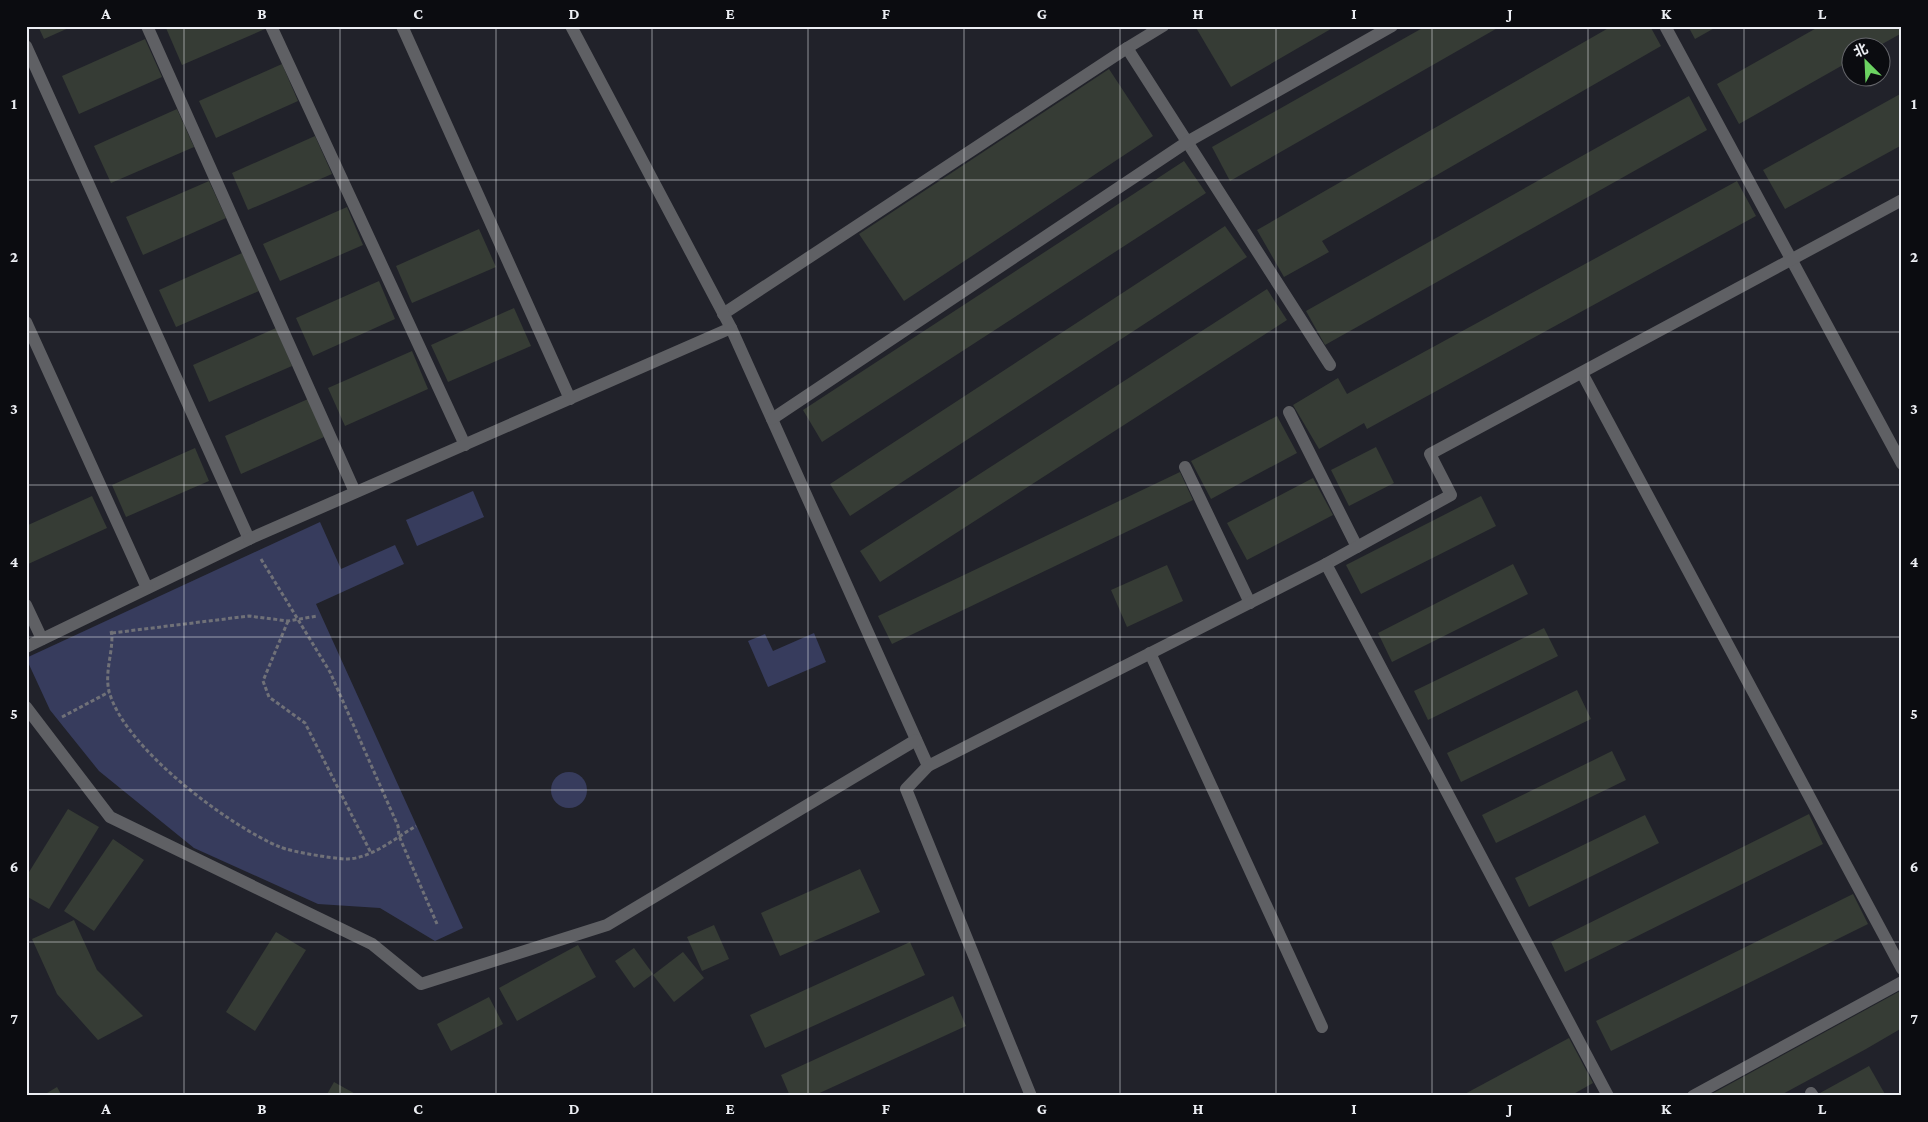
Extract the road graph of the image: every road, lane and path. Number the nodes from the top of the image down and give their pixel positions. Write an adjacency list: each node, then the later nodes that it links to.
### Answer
1 (147, 26): 24 (street)
2 (271, 26): 21 (street)
3 (402, 26): 18 (street)
4 (571, 26): 13 (street)
5 (1163, 26): 9 (street)
6 (1392, 26): 10 (street)
7 (1665, 26): 12 (street)
8 (26, 46): 25 (street)
9 (1126, 48): 10 (street); 13 (street)
10 (1187, 142): 16 (street); 20 (street)
11 (1902, 200): 12 (street)
12 (1790, 258): 17 (street); 22 (street)
13 (723, 314): 15 (street)
14 (26, 322): 28 (street)
15 (731, 328): 18 (street); 20 (street)
16 (1330, 365)
17 (1582, 373): 26 (street); 48 (street)
18 (570, 399): 21 (street)
19 (1289, 412): 26 (street)
20 (772, 419): 42 (street)
21 (465, 445): 24 (street)
22 (1902, 464)
23 (1184, 467): 29 (street)
24 (355, 492): 25 (street)
25 (249, 539): 28 (street); 33 (path)
26 (1357, 547): 27 (street)
27 (1326, 564): 29 (street); 52 (street)
28 (148, 588): 31 (street)
29 (1250, 603): 38 (street)
30 (26, 605): 36 (street)
31 (99, 611): 35 (path); 36 (street)
32 (317, 616): 33 (path)
33 (297, 620): 34 (path); 45 (path)
34 (288, 621): 35 (path); 46 (path)
35 (112, 633): 39 (path)
36 (42, 639): 37 (street)
37 (26, 647)
38 (1150, 653): 43 (street); 50 (street)
39 (109, 692): 41 (path); 46 (path)
40 (26, 707): 41 (street)
41 (42, 728): 42 (street)
42 (916, 740): 43 (street)
43 (928, 766): 51 (street)
44 (416, 826): 45 (path)
45 (399, 836): 46 (path); 47 (path)
46 (371, 853)
47 (437, 924)
48 (1901, 967)
49 (1902, 982): 53 (street)
50 (1322, 1027)
51 (1031, 1096)
52 (1608, 1096)
53 (1693, 1096)

